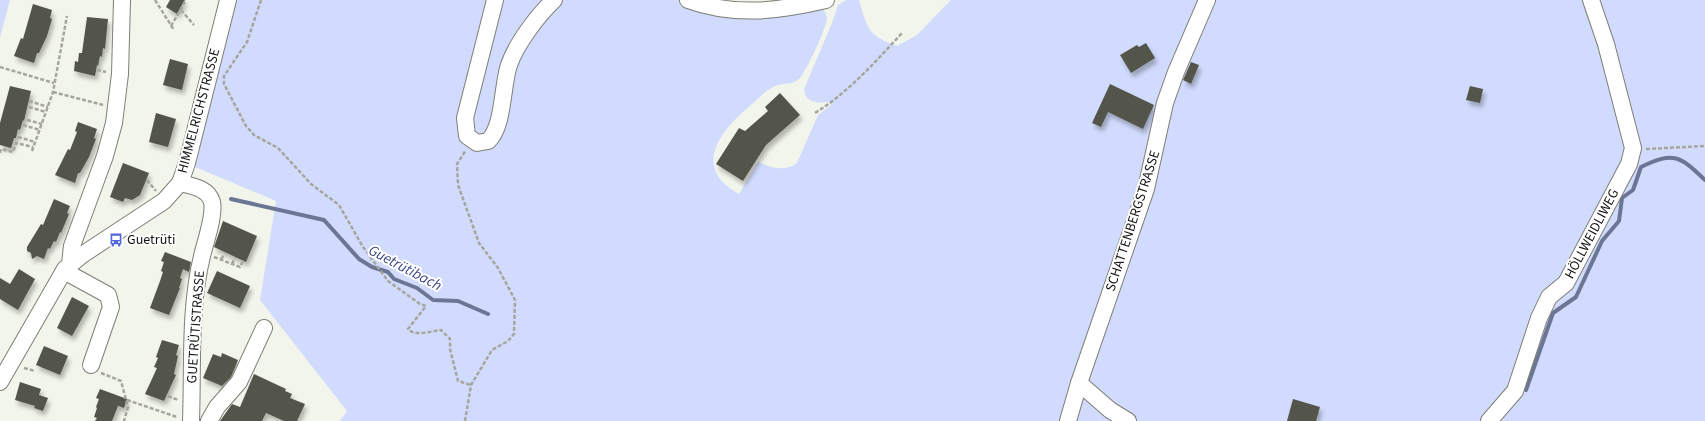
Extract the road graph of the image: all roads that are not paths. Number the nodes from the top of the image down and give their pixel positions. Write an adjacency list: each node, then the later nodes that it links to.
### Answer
1 (122, 0): 10 (street, HIMMELRICHSTRASSE)
2 (228, 0): 9 (street, HIMMELRICHSTRASSE)
3 (495, 0): 4 (street)
4 (554, 0)
5 (688, 0): 6 (street)
6 (826, 0)
7 (1207, 0): 14 (street, SCHATTENBERGSTRASSE)
8 (1591, 0): 19 (street, HÖLLWEIDLIWEG)
9 (180, 183): 10 (street, HIMMELRICHSTRASSE); 15 (street, GUETRÜTISTRASSE)
10 (67, 267): 12 (street); 13 (street, HIMMELRICHSTRASSE)
11 (264, 328): 16 (street)
12 (91, 364)
13 (0, 382)
14 (1079, 384): 17 (street, SCHATTENBERGSTRASSE); 18 (street)
15 (191, 416)
16 (209, 421)
17 (1068, 421)
18 (1128, 421)
19 (1489, 421)

